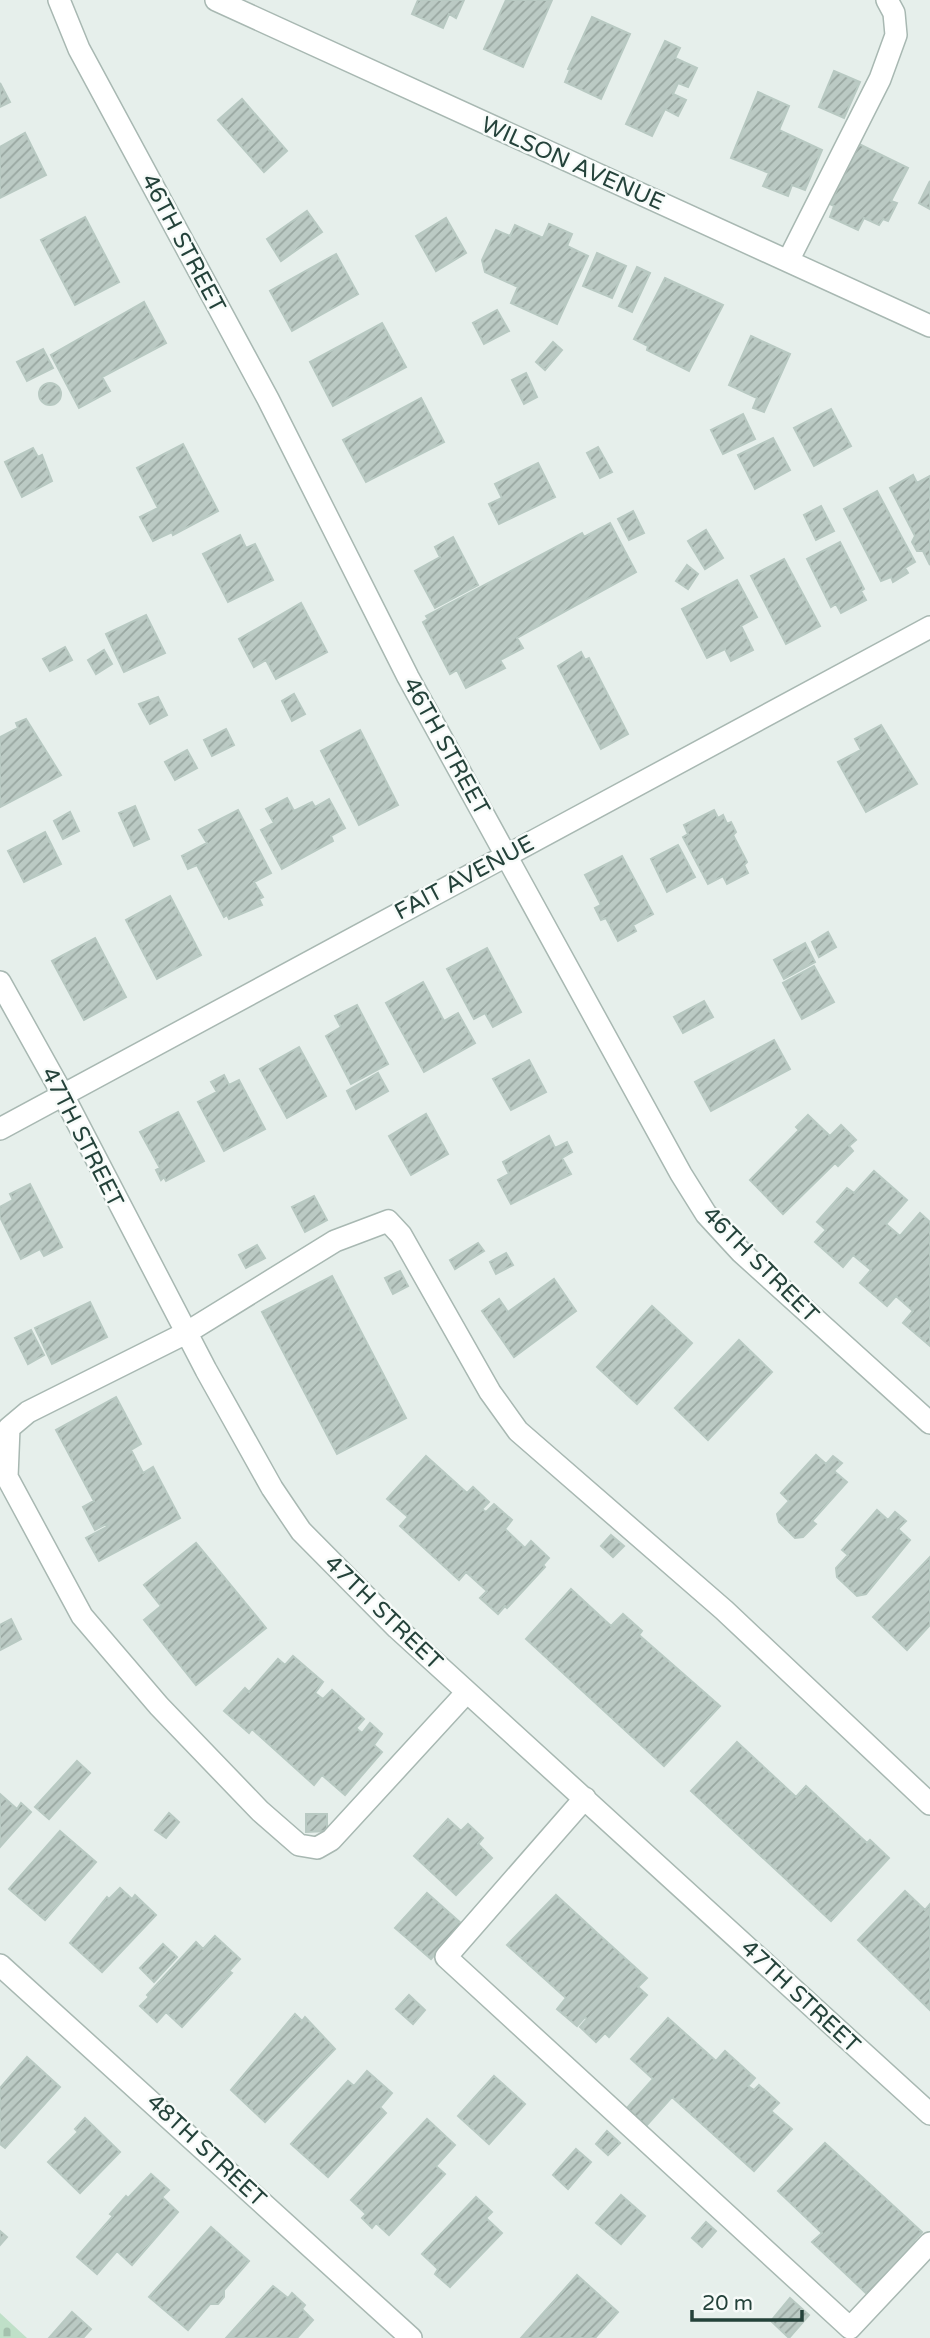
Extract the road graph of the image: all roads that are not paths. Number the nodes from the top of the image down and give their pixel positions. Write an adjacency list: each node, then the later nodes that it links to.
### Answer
1 (58, 0): 7 (street, 46TH STREET)
2 (216, 0): 4 (street, WILSON AVENUE)
3 (887, 0): 4 (street)
4 (788, 261): 5 (street, WILSON AVENUE)
5 (930, 326)
6 (930, 627): 7 (street, FAIT AVENUE)
7 (507, 853): 9 (street, FAIT AVENUE); 12 (street, 46TH STREET)
8 (0, 982): 9 (street, 47TH STREET)
9 (63, 1095): 10 (street, FAIT AVENUE); 11 (street, 47TH STREET)
10 (0, 1129)
11 (187, 1334): 13 (street, 47TH STREET); 13 (street); 15 (street)
12 (930, 1423)
13 (467, 1692): 14 (street, 47TH STREET)
14 (585, 1798): 17 (street, 47TH STREET); 18 (street)
15 (930, 1804)
16 (0, 1965): 19 (street, 48TH STREET)
17 (930, 2114)
18 (930, 2242)
19 (411, 2338)

